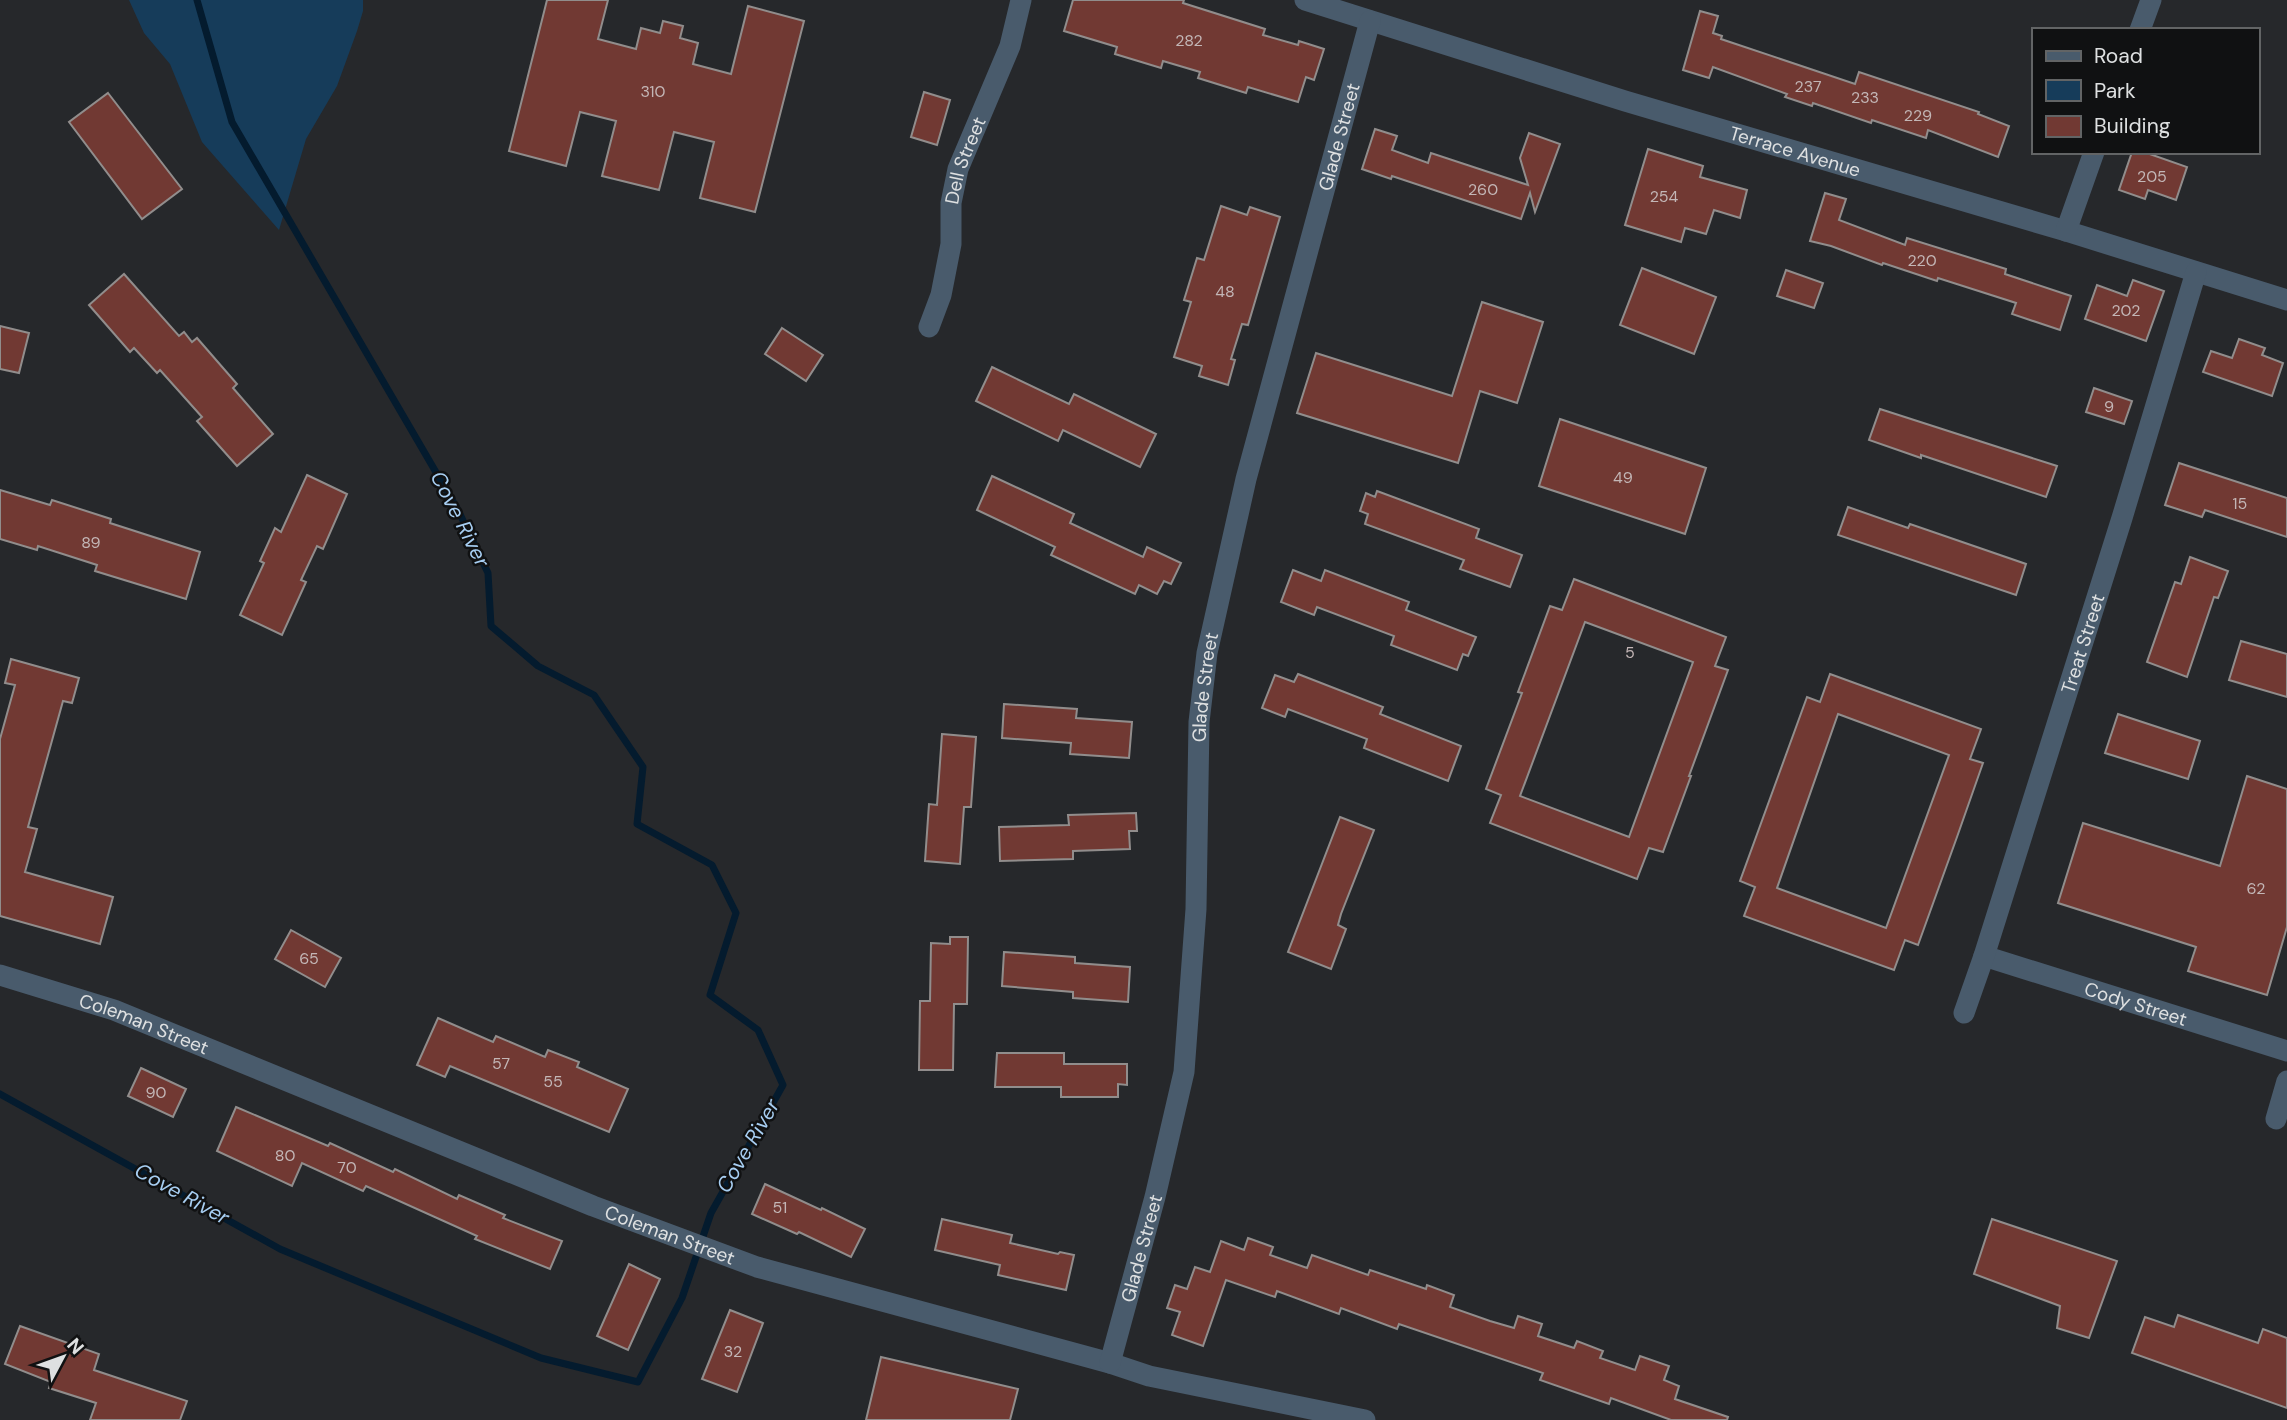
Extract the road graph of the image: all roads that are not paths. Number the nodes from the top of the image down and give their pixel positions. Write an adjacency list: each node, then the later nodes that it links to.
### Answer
1 (1021, 0): 10 (street, Dell Street)
2 (1305, 0): 4 (street, Terrace Avenue)
3 (2151, 0): 5 (street)
4 (1370, 22): 7 (street, Terrace Avenue); 17 (street, Glade Street)
5 (2141, 28)
6 (2093, 154): 7 (street)
7 (2066, 231): 8 (street, Terrace Avenue)
8 (2196, 272): 9 (street, Terrace Avenue); 11 (street, Treat Street)
9 (2287, 300)
10 (929, 327)
11 (1984, 956): 13 (street, Treat Street); 14 (street, Cody Street)
12 (0, 975): 17 (street, Coleman Street)
13 (1964, 1013)
14 (2287, 1051)
15 (2287, 1081): 16 (street)
16 (2276, 1119)
17 (1110, 1363): 18 (street, Coleman Street)
18 (1365, 1420)

